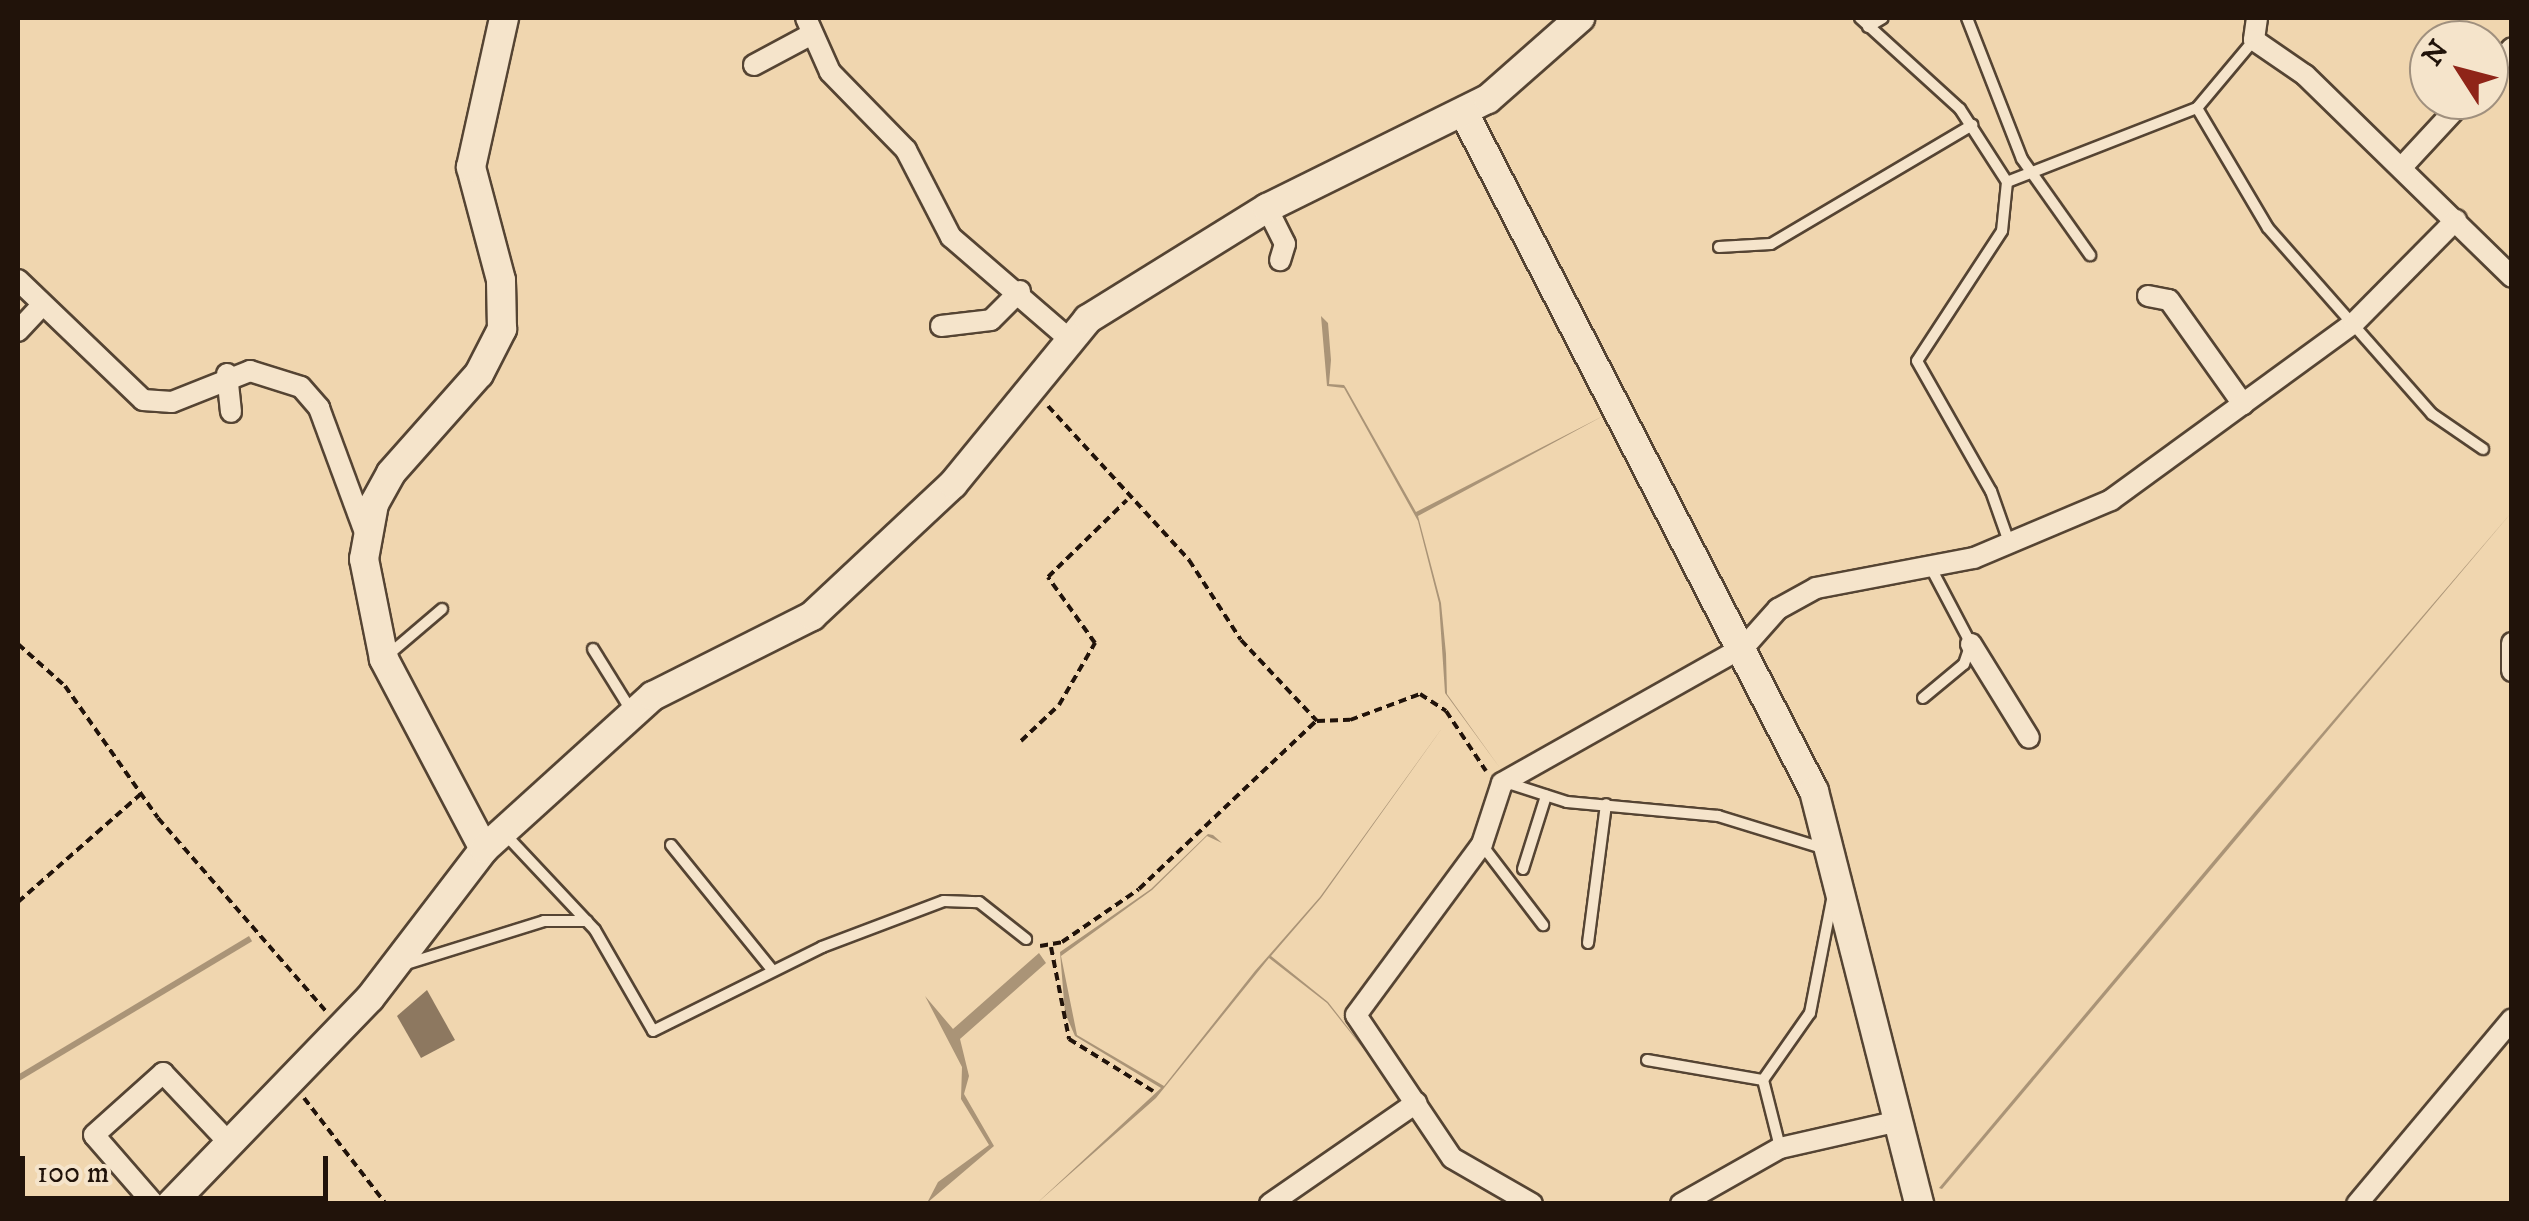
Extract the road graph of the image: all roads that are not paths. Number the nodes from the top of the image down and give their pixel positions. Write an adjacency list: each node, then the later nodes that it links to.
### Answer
1 (504, 18): 35 (street)
2 (1580, 18): 11 (street)
3 (1883, 18): 6 (lane)
4 (1967, 18): 15 (lane)
5 (2257, 18): 8 (street)
6 (1864, 22): 13 (lane)
7 (809, 26): 9 (street); 24 (street)
8 (2254, 40): 10 (lane); 14 (street)
9 (754, 65)
10 (2196, 108): 15 (lane); 27 (lane)
11 (1464, 114): 17 (street); 41 (street)
12 (2446, 120): 14 (street)
13 (1972, 125): 16 (lane); 19 (lane)
14 (2402, 168): 18 (street)
15 (2032, 171): 16 (lane); 20 (lane)
16 (2007, 182): 36 (lane)
17 (1267, 208): 21 (street); 30 (street)
18 (2456, 220): 22 (street); 27 (street)
19 (1719, 247)
20 (2090, 255)
21 (1280, 260)
22 (2512, 277)
23 (18, 280): 26 (street)
24 (1020, 292): 28 (street); 30 (street)
25 (2148, 296): 32 (street)
26 (42, 305): 29 (street); 31 (street)
27 (2354, 323): 32 (street); 34 (lane)
28 (941, 326)
29 (18, 331)
30 (1067, 337): 46 (street)
31 (227, 374): 33 (street); 35 (street)
32 (2243, 404): 36 (street)
33 (230, 412)
34 (2482, 449)
35 (366, 535): 43 (street)
36 (2010, 544): 37 (street)
37 (1932, 570): 40 (lane); 41 (street)
38 (442, 608): 43 (lane)
39 (2512, 643): 44 (street)
40 (1971, 644): 45 (lane); 47 (street)
41 (1745, 646): 48 (street); 54 (street)
42 (594, 649): 46 (lane)
43 (384, 659): 51 (street)
44 (2512, 671)
45 (1923, 698)
46 (632, 712): 51 (street)
47 (2029, 738)
48 (1502, 783): 49 (lane); 53 (street)
49 (1546, 796): 50 (lane); 55 (lane)
50 (1606, 804): 54 (lane); 59 (lane)
51 (493, 840): 56 (lane); 60 (street)
52 (671, 844): 61 (lane)
53 (1482, 844): 57 (lane); 65 (street)
54 (1838, 866): 64 (lane); 66 (street)
55 (1523, 869)
56 (588, 922): 60 (lane); 61 (lane)
57 (1543, 925)
58 (1026, 939): 61 (lane)
59 (1588, 942)
60 (392, 967): 67 (street)
61 (773, 971)
62 (2512, 1019): 75 (street)
63 (1648, 1060): 64 (lane)
64 (1763, 1080): 68 (lane)
65 (1416, 1103): 71 (street); 72 (street)
66 (1899, 1121): 68 (street); 74 (street)
67 (231, 1144): 69 (street); 70 (street)
68 (1780, 1148): 73 (street)
69 (183, 1200)
70 (154, 1204)
71 (1270, 1204)
72 (1532, 1204)
73 (1681, 1204)
74 (1919, 1204)
75 (2357, 1204)

